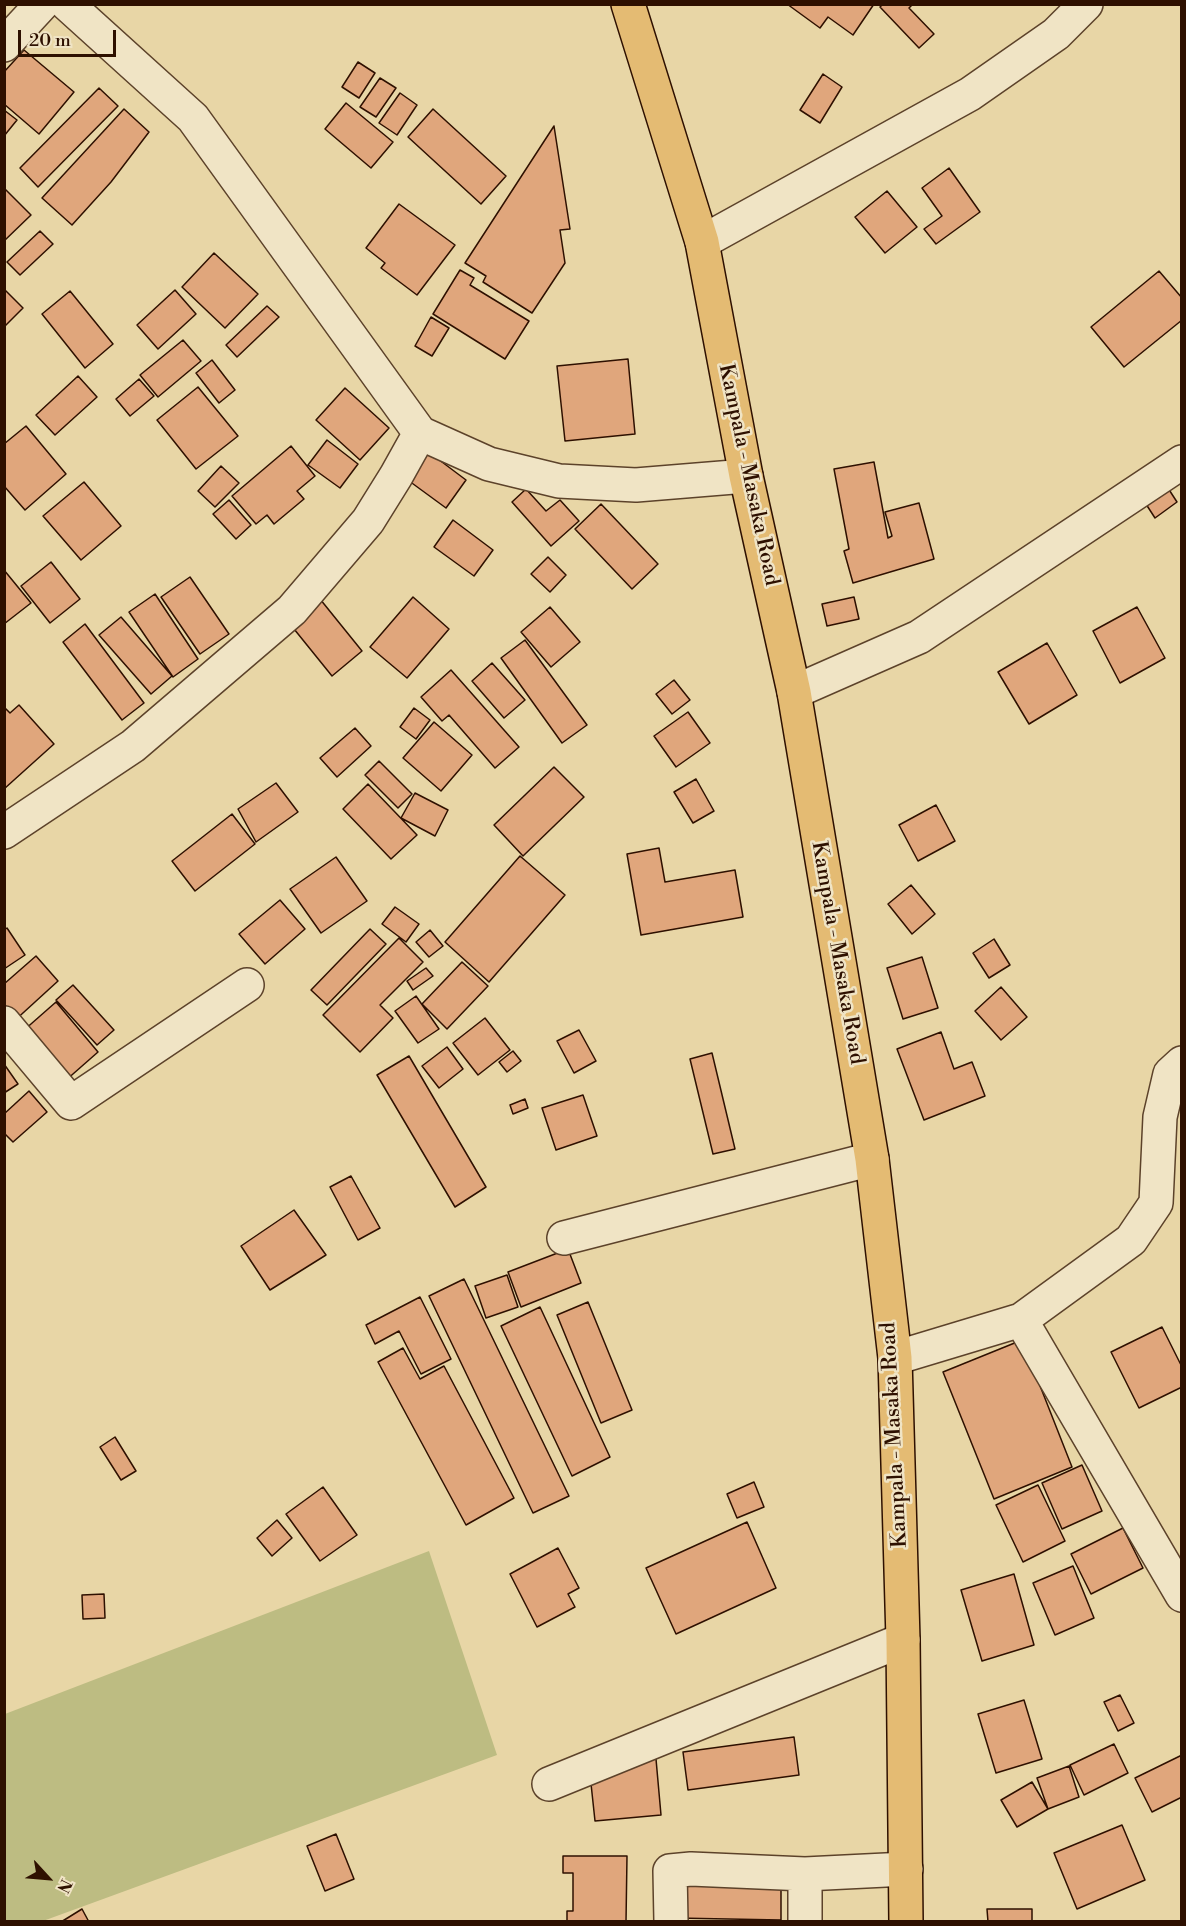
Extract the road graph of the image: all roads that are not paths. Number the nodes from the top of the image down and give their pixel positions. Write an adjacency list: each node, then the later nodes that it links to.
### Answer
1 (42, 4): 5 (street)
2 (67, 4): 7 (street)
3 (628, 4): 6 (main road, Kampala - Masaka Road)
4 (1086, 4): 6 (street)
5 (4, 45)
6 (702, 242): 9 (main road, Kampala - Masaka Road)
7 (420, 433): 9 (street); 11 (street)
8 (1182, 462): 10 (street)
9 (746, 476): 10 (main road, Kampala - Masaka Road)
10 (794, 692): 15 (main road, Kampala - Masaka Road)
11 (4, 832)
12 (247, 985): 13 (street)
13 (4, 1023)
14 (1182, 1063): 17 (street)
15 (872, 1159): 16 (street); 18 (main road, Kampala - Masaka Road)
16 (564, 1238)
17 (1021, 1320): 18 (street); 19 (street)
18 (895, 1358): 20 (main road, Kampala - Masaka Road)
19 (1182, 1595)
20 (903, 1640): 21 (street); 22 (main road, Kampala - Masaka Road)
21 (549, 1784)
22 (906, 1869): 23 (street); 26 (main road, Kampala - Masaka Road)
23 (805, 1874): 24 (street); 25 (street)
24 (671, 1922)
25 (805, 1922)
26 (906, 1922)

